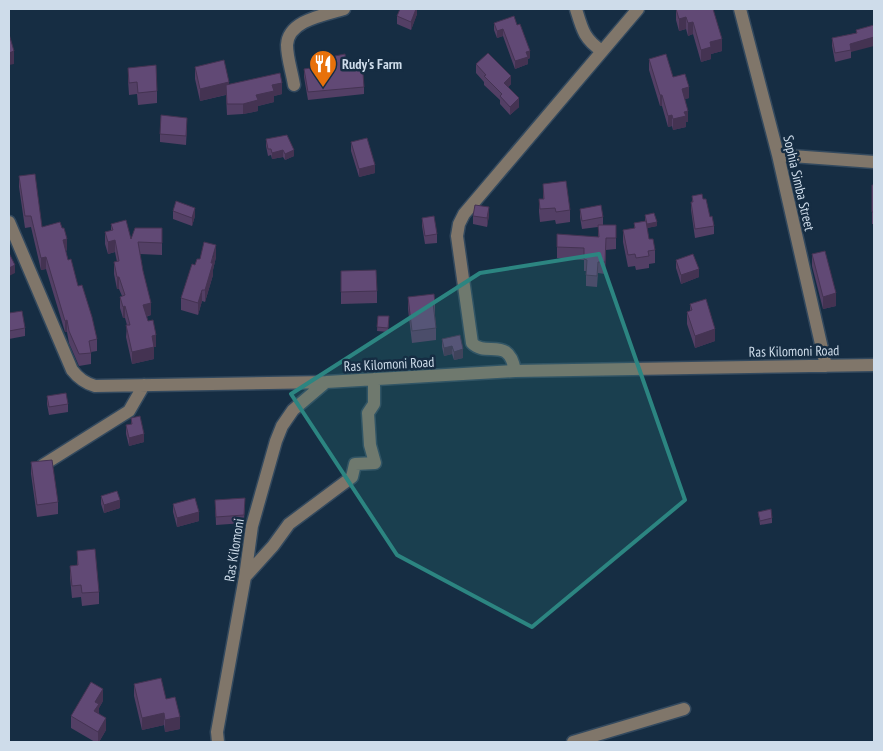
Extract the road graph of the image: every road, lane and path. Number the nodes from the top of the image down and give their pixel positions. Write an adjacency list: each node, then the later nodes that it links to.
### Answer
1 (344, 9): 6 (street)
2 (576, 9): 5 (street)
3 (638, 9): 5 (street)
4 (740, 9): 7 (street, Sophia Simba Street)
5 (602, 52): 12 (street)
6 (294, 85)
7 (778, 155): 8 (street); 11 (street, Sophia Simba Street)
8 (874, 162)
9 (9, 222): 15 (street, Ras Kilomoni Road)
10 (874, 365): 11 (street, Ras Kilomoni Road)
11 (826, 366): 12 (street, Ras Kilomoni Road)
12 (515, 372): 13 (street, Ras Kilomoni Road)
13 (374, 379): 14 (street, Ras Kilomoni Road); 17 (street)
14 (326, 382): 15 (street, Ras Kilomoni Road); 17 (street, Ras Kilomoni)
15 (144, 385): 16 (street)
16 (44, 465)
17 (245, 578): 19 (street, Ras Kilomoni)
18 (684, 709): 20 (street)
19 (218, 742)
20 (573, 742)

